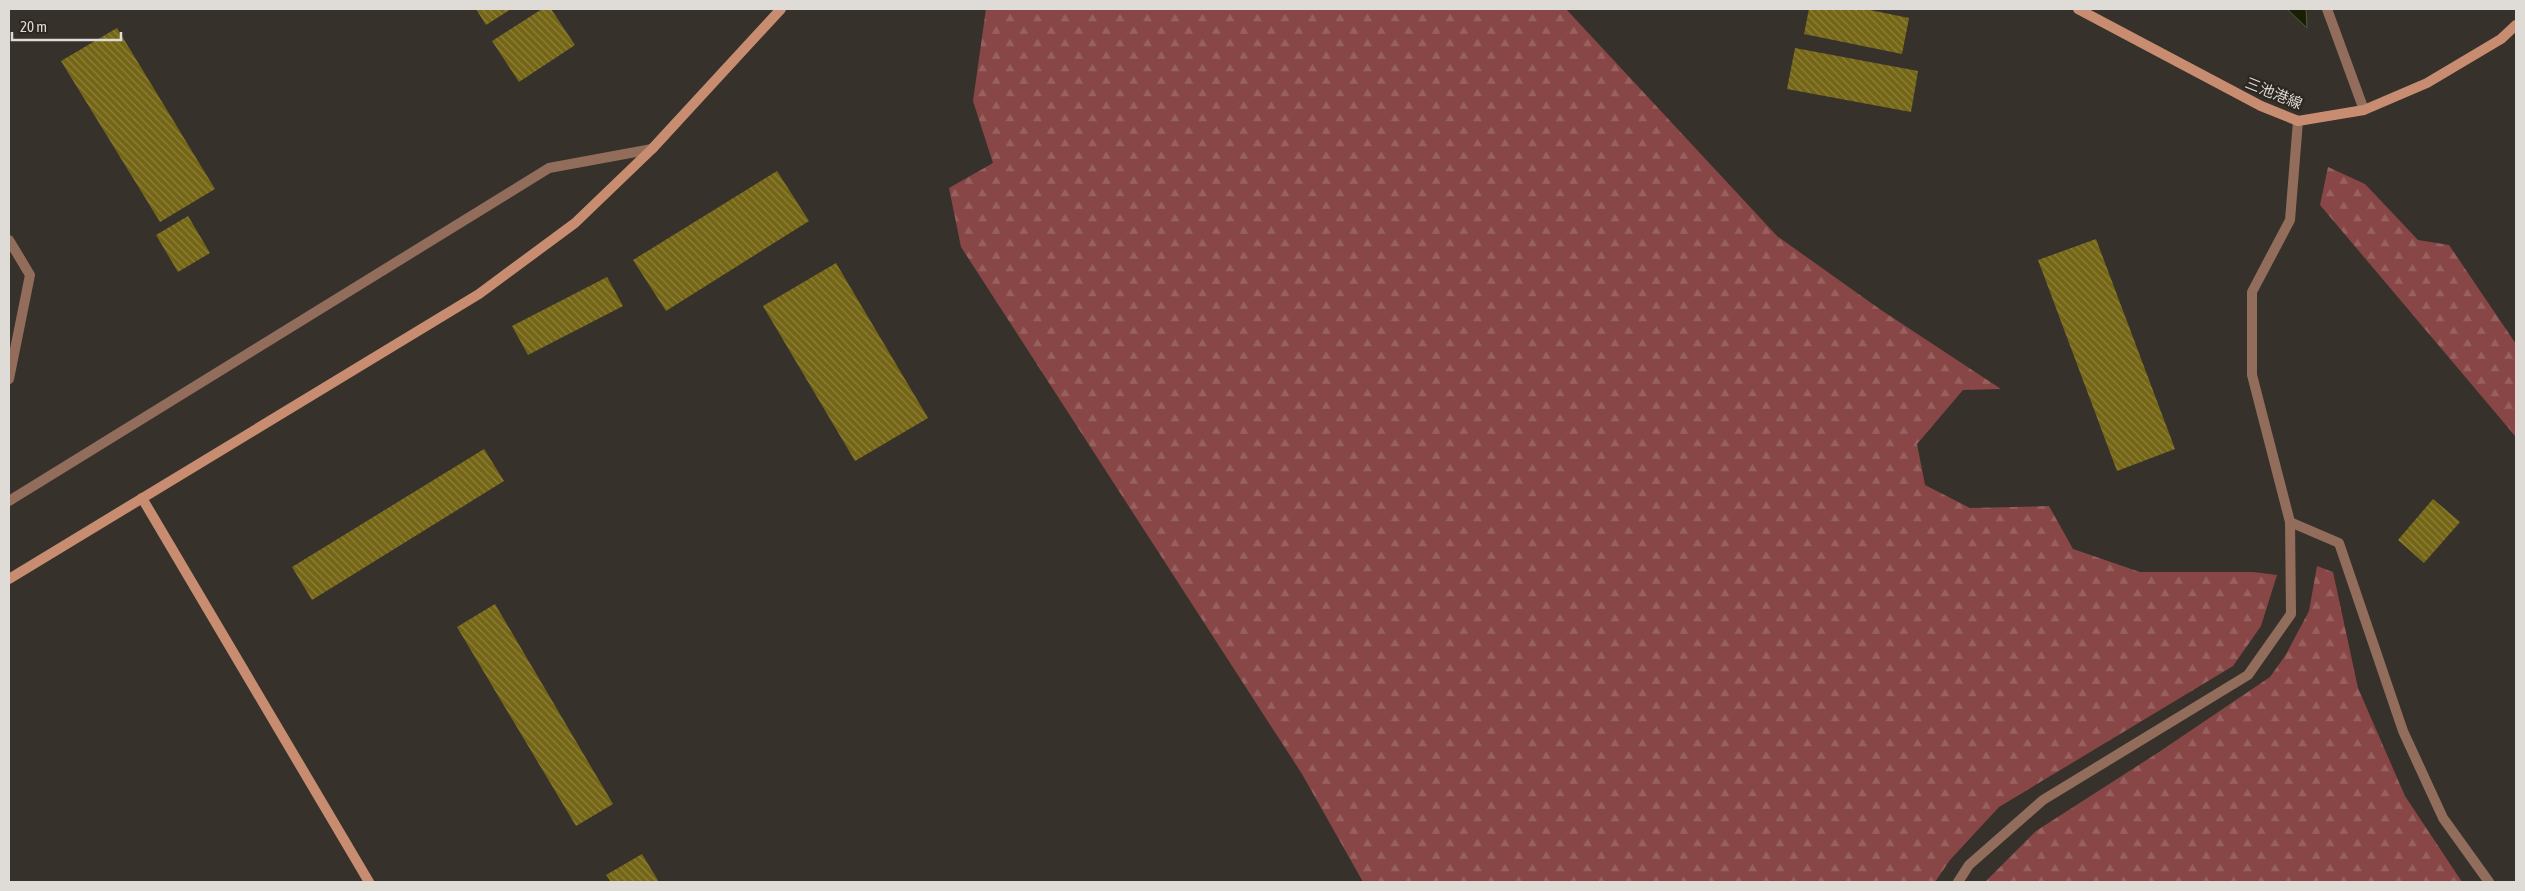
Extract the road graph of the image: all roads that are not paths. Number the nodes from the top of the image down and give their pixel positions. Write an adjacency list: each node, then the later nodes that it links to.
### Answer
1 (781, 9): 7 (street)
2 (2078, 9): 6 (street, 三池港線)
3 (2327, 9): 5 (street)
4 (2516, 25): 5 (street, 三池港線)
5 (2364, 110): 6 (street, 三池港線)
6 (2298, 122): 12 (street)
7 (652, 149): 10 (street); 11 (street)
8 (9, 240): 9 (street)
9 (9, 379)
10 (142, 498): 13 (street); 14 (street)
11 (9, 501)
12 (2290, 522): 15 (street); 16 (street)
13 (9, 579)
14 (370, 882)
15 (1958, 882)
16 (2489, 882)

